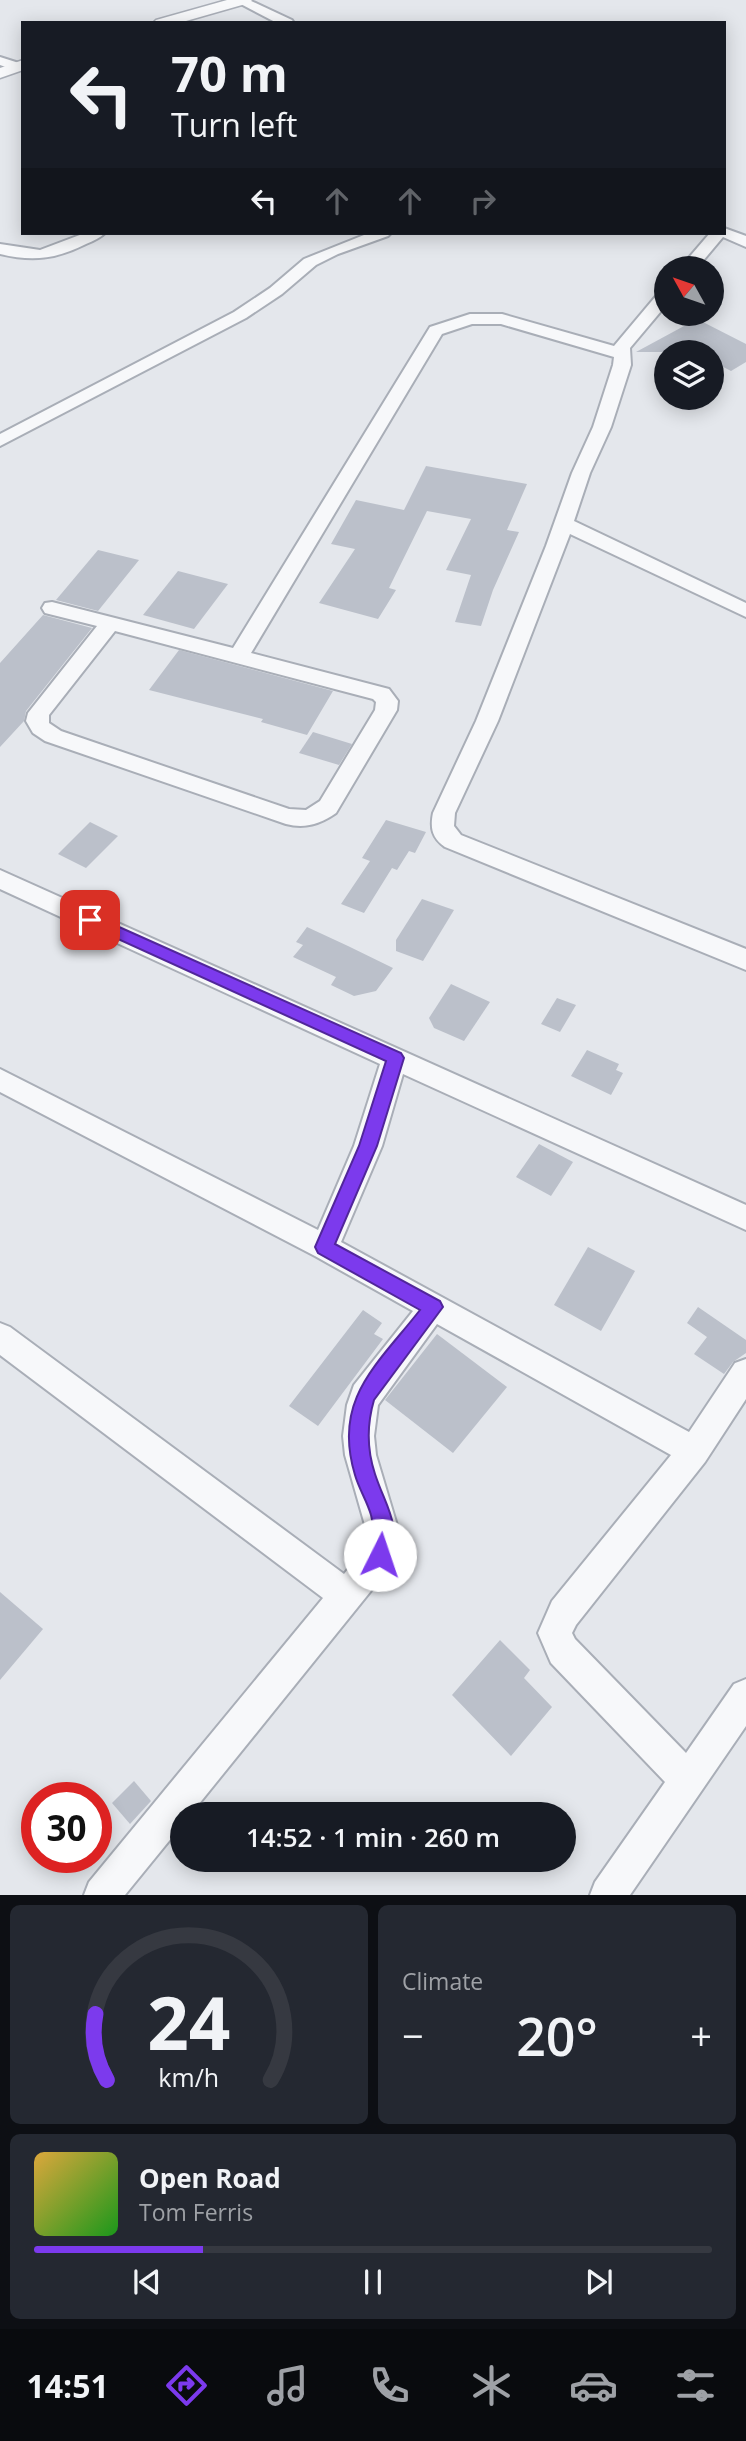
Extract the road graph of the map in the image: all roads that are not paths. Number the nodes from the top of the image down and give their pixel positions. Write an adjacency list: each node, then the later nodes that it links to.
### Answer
1 (242, 0): 2 (street); 3 (street)
2 (168, 21)
3 (284, 21)
4 (0, 61): 5 (street)
5 (20, 66): 6 (street)
6 (0, 73)
7 (726, 233): 11 (street)
8 (92, 235): 12 (street)
9 (377, 235): 16 (street)
10 (716, 235): 13 (street)
11 (746, 242)
12 (0, 249)
13 (698, 256)
14 (654, 308): 15 (street)
15 (622, 354): 17 (street); 21 (street)
16 (0, 441)
17 (565, 524): 19 (street); 23 (street)
18 (52, 608): 20 (street)
19 (746, 611)
20 (111, 623): 21 (street); 21 (street)
21 (239, 656)
22 (0, 880): 24 (street)
23 (746, 960)
24 (395, 1058): 26 (street); 27 (street)
25 (0, 1080): 27 (street)
26 (746, 1219)
27 (325, 1247): 28 (street)
28 (433, 1307): 31 (street); 32 (street)
29 (0, 1337): 32 (street)
30 (746, 1373): 31 (street)
31 (694, 1451): 34 (street)
32 (347, 1596): 35 (street)
33 (746, 1696): 34 (street)
34 (688, 1780): 36 (street)
35 (102, 1895)
36 (608, 1895)

